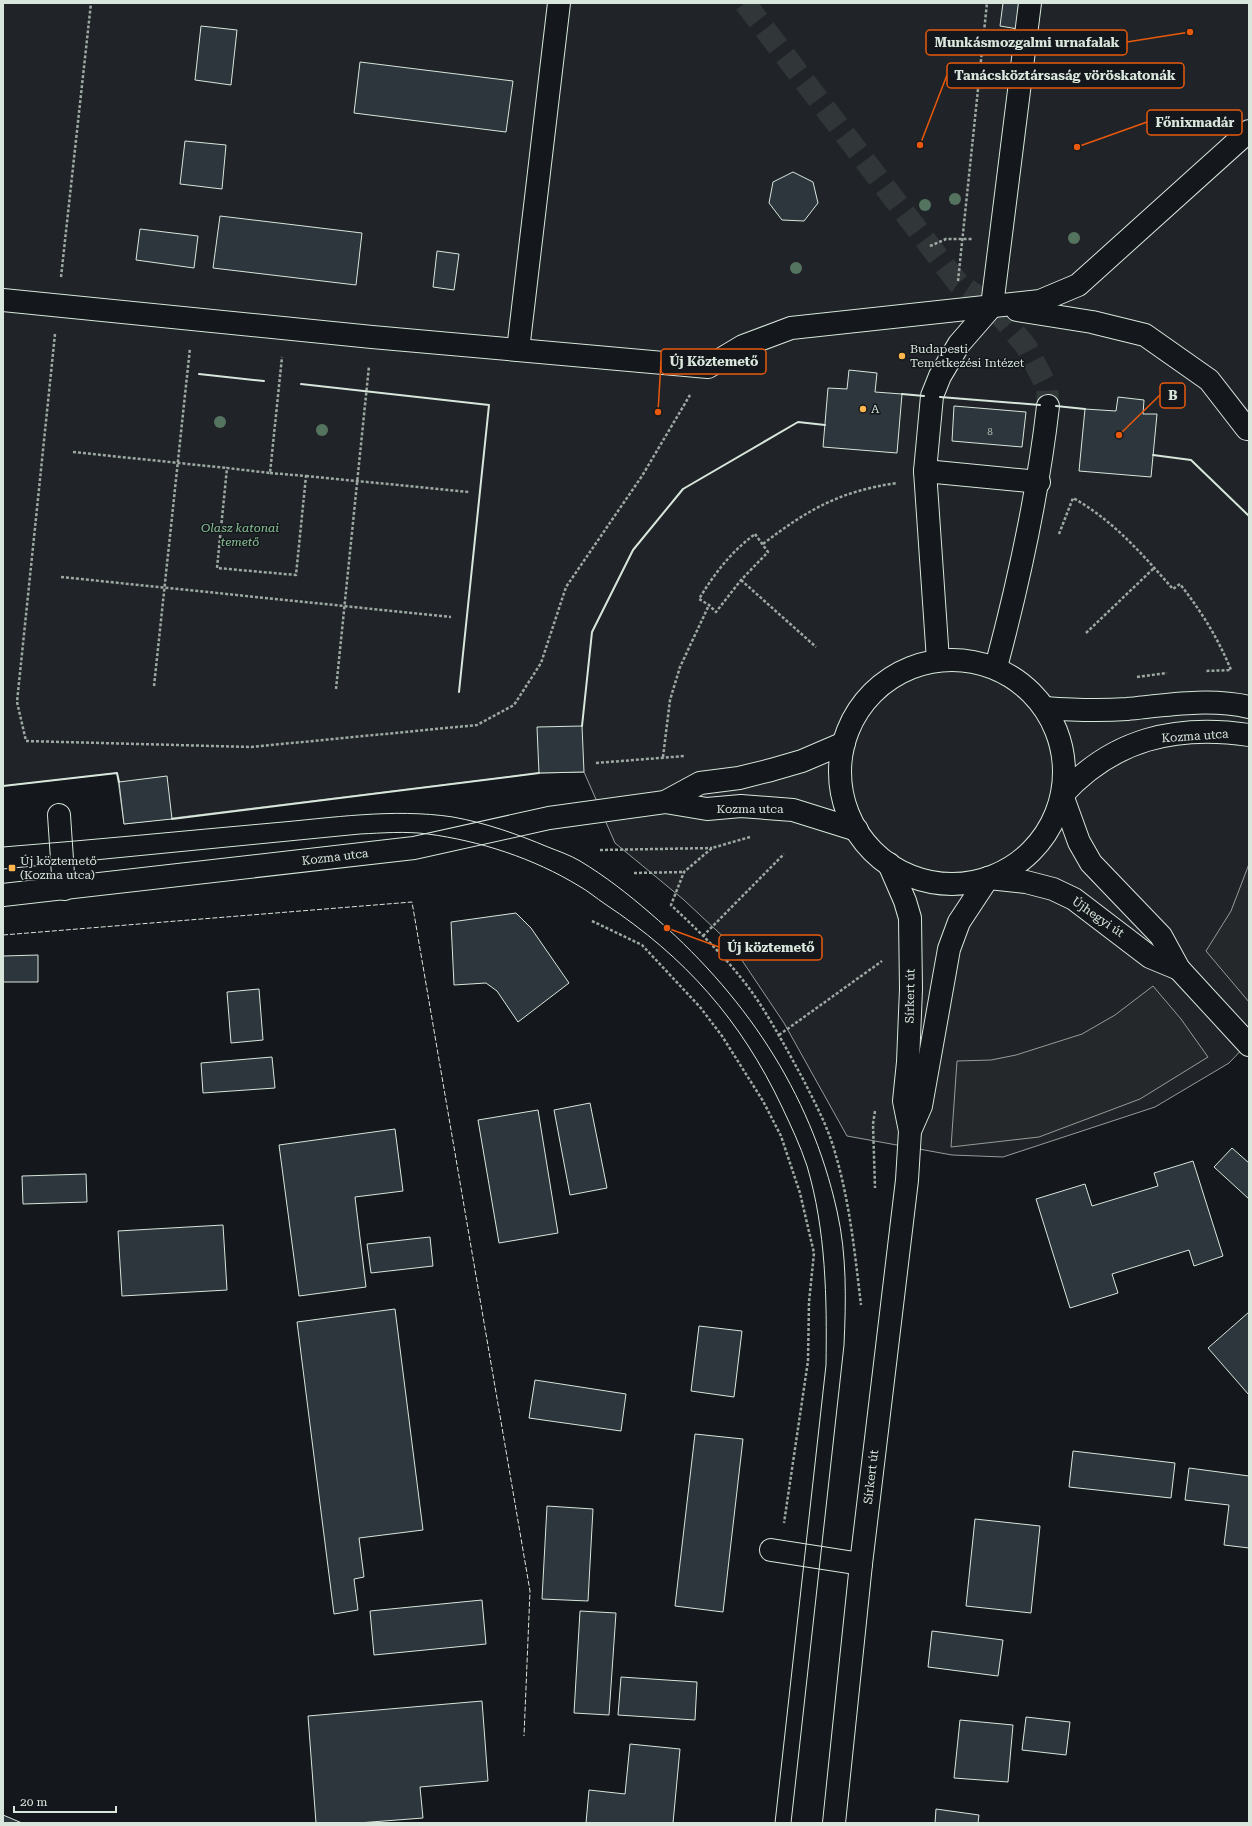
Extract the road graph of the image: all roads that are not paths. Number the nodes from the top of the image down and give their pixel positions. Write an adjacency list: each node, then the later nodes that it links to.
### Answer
1 (559, 3): 6 (street)
2 (1030, 3): 5 (street)
3 (1249, 131): 5 (street)
4 (3, 300): 6 (street)
5 (992, 306): 6 (street); 8 (street); 9 (street)
6 (518, 350)
7 (1048, 406): 10 (street)
8 (1249, 429)
9 (925, 471): 10 (street); 11 (street)
10 (1038, 482): 12 (street)
11 (938, 660): 12 (street, Kozma utca); 16 (street, Kozma utca)
12 (996, 667): 14 (street, Kozma utca)
13 (1249, 707): 14 (street)
14 (1045, 708): 17 (street, Kozma utca)
15 (1249, 735): 17 (street, Kozma utca)
16 (844, 742): 18 (street, Kozma utca); 20 (street, Kozma utca)
17 (1062, 795): 22 (street, Kozma utca); 25 (street, Újhegyi út)
18 (665, 802): 20 (street, Kozma utca); 23 (street, Kozma utca)
19 (59, 815): 23 (street)
20 (857, 830): 21 (street, Kozma utca)
21 (889, 864): 22 (street, Kozma utca); 27 (street, Sírkert út)
22 (988, 878): 25 (street, Újhegyi út); 27 (street, Sírkert út)
23 (64, 889): 24 (street, Kozma utca)
24 (3, 895)
25 (1179, 969): 26 (street, Újhegyi út)
26 (1249, 1045)
27 (910, 1131): 29 (street, Sírkert út)
28 (775, 1551): 29 (street)
29 (860, 1564): 30 (street, Sírkert út)
30 (834, 1823)

